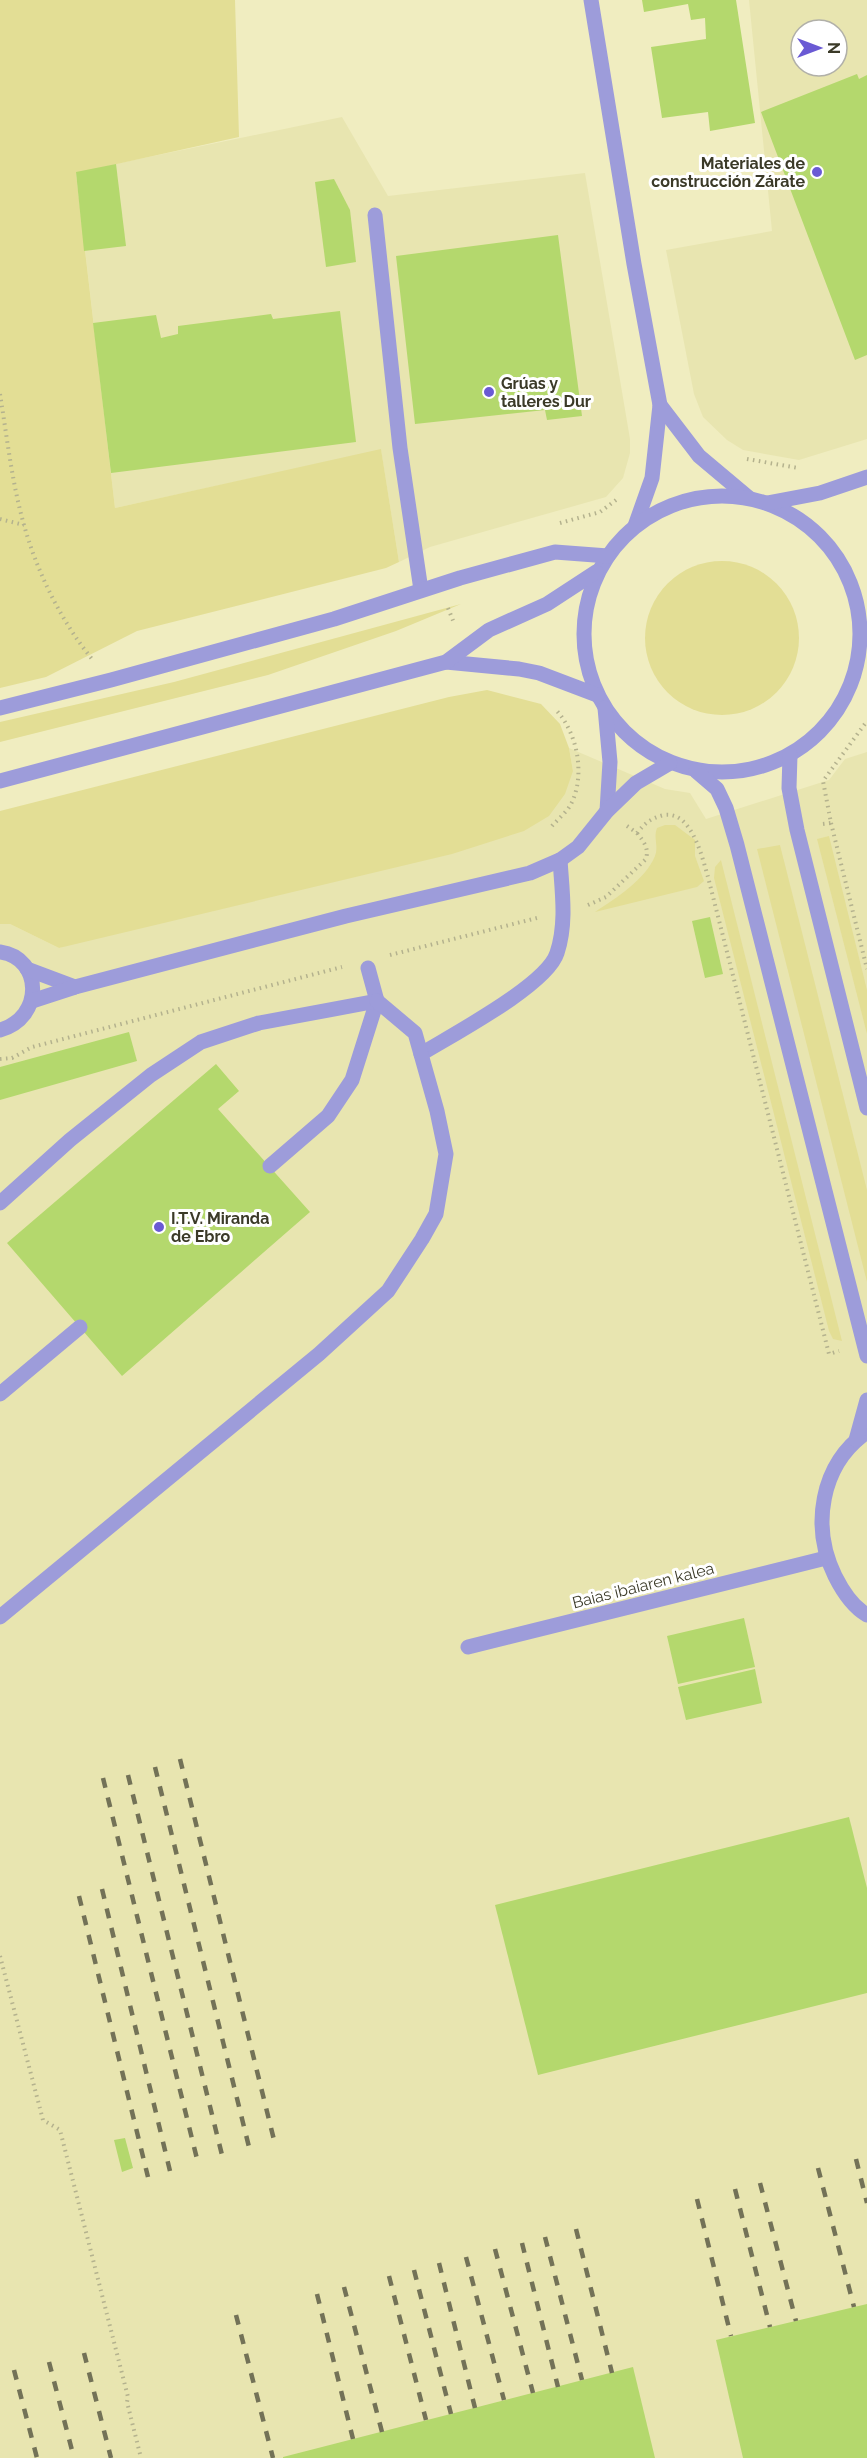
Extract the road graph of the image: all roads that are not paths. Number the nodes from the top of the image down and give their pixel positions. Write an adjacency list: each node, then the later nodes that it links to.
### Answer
1 (591, 0): 3 (street)
2 (375, 215): 10 (street)
3 (660, 405): 5 (street); 7 (street)
4 (867, 477): 6 (street)
5 (749, 498): 6 (street); 7 (street)
6 (767, 503): 12 (street)
7 (635, 526): 8 (street)
8 (608, 556): 9 (street); 10 (street)
9 (596, 572): 13 (street); 14 (street)
10 (421, 590): 15 (street)
11 (867, 612): 12 (street)
12 (860, 634): 17 (street)
13 (446, 662): 14 (street); 20 (street)
14 (597, 694): 16 (street)
15 (0, 708)
16 (605, 708): 18 (street); 21 (street)
17 (790, 755): 19 (street); 31 (street)
18 (670, 763): 19 (street); 21 (street)
19 (696, 771): 35 (street)
20 (0, 781)
21 (607, 811): 22 (street)
22 (560, 860): 26 (street); 30 (street)
23 (0, 952): 25 (street)
24 (368, 968): 28 (street)
25 (27, 969): 26 (street); 27 (street)
26 (75, 987): 27 (street)
27 (32, 1001): 29 (street)
28 (377, 1001): 30 (street); 32 (street); 33 (street)
29 (0, 1030)
30 (421, 1054): 41 (street)
31 (867, 1108)
32 (270, 1167)
33 (0, 1203)
34 (80, 1327): 36 (street)
35 (866, 1350)
36 (0, 1394)
37 (867, 1400): 38 (street)
38 (861, 1436): 39 (street)
39 (826, 1558): 40 (street); 42 (street, Baias ibaiaren kalea)
40 (867, 1616)
41 (0, 1617)
42 (468, 1647)

